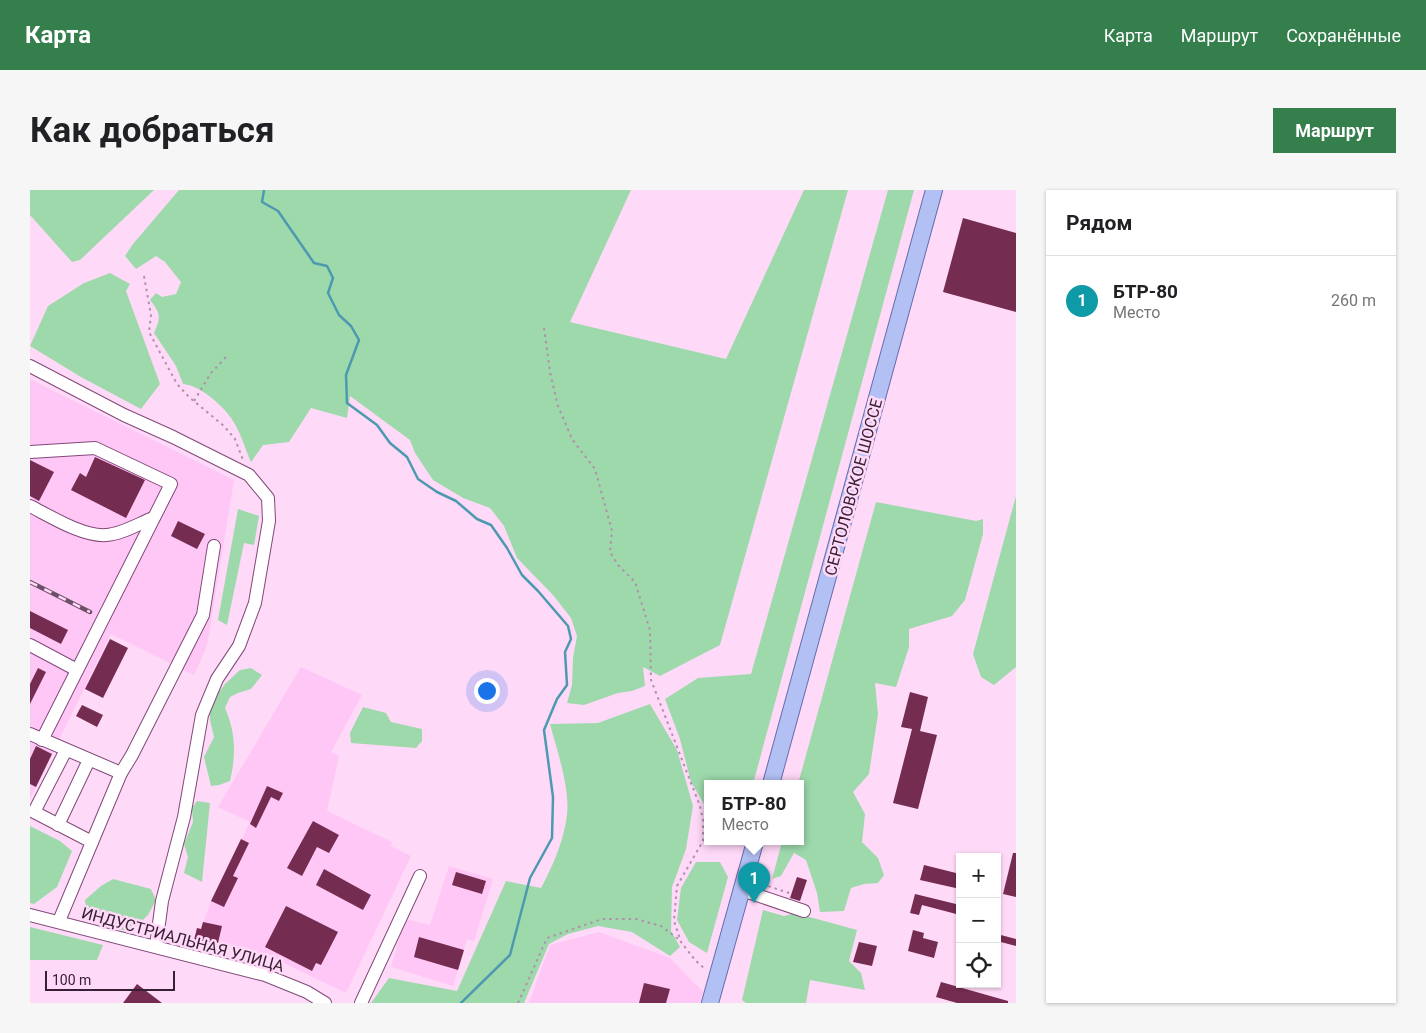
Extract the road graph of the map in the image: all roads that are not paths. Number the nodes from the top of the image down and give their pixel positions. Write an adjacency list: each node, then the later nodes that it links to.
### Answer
1 (934, 190): 14 (main road, СЕРТОЛОВСКОЕ ШОССЕ)
2 (30, 366): 23 (street)
3 (30, 452): 5 (street)
4 (30, 506): 5 (street)
5 (153, 518): 8 (street)
6 (214, 546): 13 (street)
7 (30, 645): 8 (street)
8 (77, 670): 10 (street)
9 (30, 734): 10 (street)
10 (42, 740): 11 (street)
11 (66, 750): 12 (street); 15 (street)
12 (89, 760): 13 (street); 15 (street)
13 (121, 773): 16 (street)
14 (772, 780)
15 (58, 825): 16 (street)
16 (92, 842): 22 (street)
17 (755, 845): 19 (main road)
18 (420, 876): 25 (street)
19 (746, 885): 20 (street); 26 (main road)
20 (804, 911)
21 (30, 915): 22 (street, ИНДУСТРИАЛЬНАЯ УЛИЦА)
22 (59, 922): 23 (street, ИНДУСТРИАЛЬНАЯ УЛИЦА)
23 (156, 946): 24 (street, ИНДУСТРИАЛЬНАЯ УЛИЦА)
24 (324, 1003)
25 (361, 1003)
26 (710, 1003)

